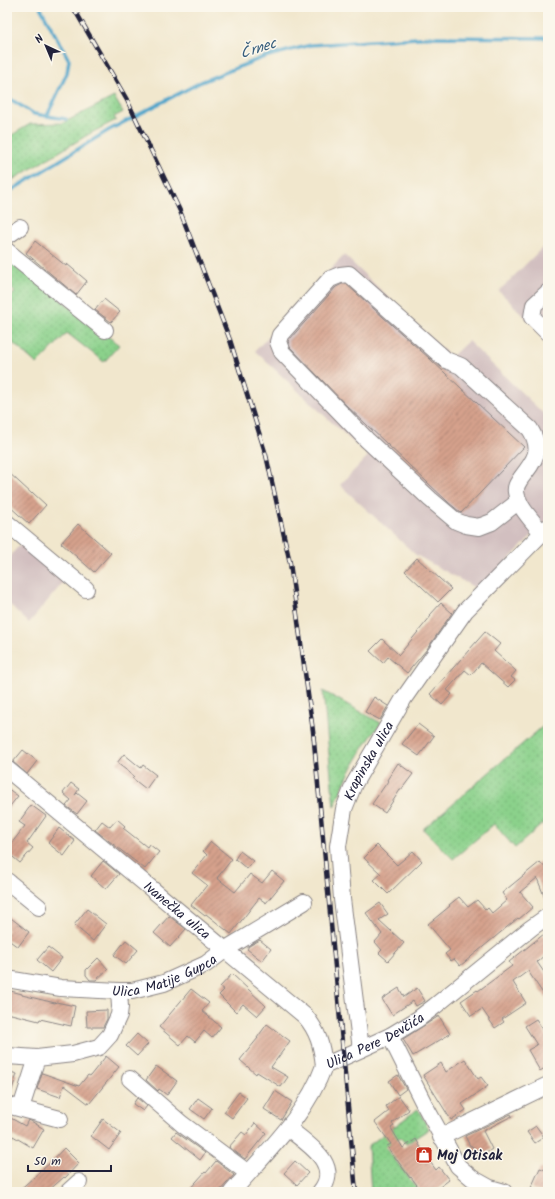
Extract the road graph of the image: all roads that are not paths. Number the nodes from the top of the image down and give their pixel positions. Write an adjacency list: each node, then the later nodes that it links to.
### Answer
1 (20, 227): 2 (street)
2 (7, 236)
3 (7, 252): 5 (street)
4 (548, 292): 6 (street)
5 (105, 330)
6 (548, 333)
7 (519, 501): 7 (street); 9 (street)
8 (7, 523): 10 (street)
9 (545, 530): 20 (street, Krapinska ulica)
10 (86, 589)
11 (7, 769): 16 (street, Ivanečka ulica)
12 (7, 881): 14 (street)
13 (304, 902): 16 (street, Ulica Matije Gupca)
14 (39, 907)
15 (548, 916): 19 (street, Ulica Pere Devčića)
16 (226, 949): 18 (street, Ulica Matije Gupca); 23 (street, Ivanečka ulica)
17 (7, 979): 18 (street, Ulica Matije Gupca)
18 (119, 991): 22 (street)
19 (390, 1036): 20 (street, Ulica Pere Devčića); 29 (street)
20 (361, 1049): 23 (street, Ulica Pere Devčića)
21 (7, 1056): 22 (street)
22 (37, 1058): 26 (street)
23 (324, 1066): 28 (street, Ulica Pere Devčića)
24 (130, 1079): 30 (street)
25 (548, 1085): 29 (street)
26 (14, 1106): 27 (street)
27 (60, 1119)
28 (288, 1128): 30 (street, Ulica Pere Devčića); 32 (street)
29 (441, 1138): 33 (street)
30 (248, 1174): 31 (street, Ulica Pere Devčića)
31 (232, 1192)
32 (320, 1192)
33 (504, 1192)

